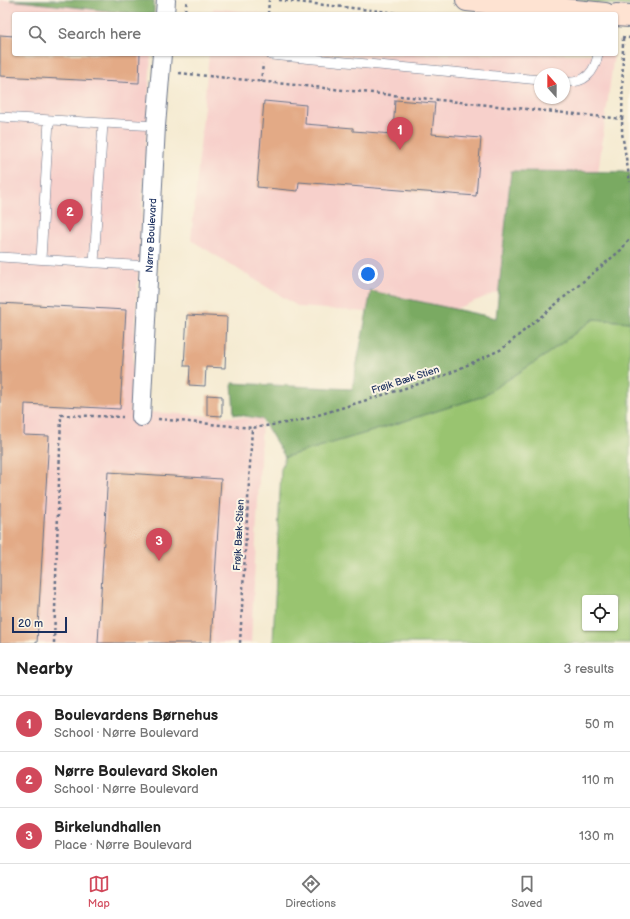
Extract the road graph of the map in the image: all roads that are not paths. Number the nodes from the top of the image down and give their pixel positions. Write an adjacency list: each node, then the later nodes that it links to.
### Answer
1 (166, 0): 3 (street)
2 (467, 0): 4 (street)
3 (165, 12)
4 (584, 12)
5 (618, 15): 6 (street)
6 (630, 16)
7 (162, 56): 15 (street, Nørre Boulevard)
8 (282, 56): 10 (lane)
9 (598, 56): 11 (lane)
10 (534, 79)
11 (570, 83)
12 (0, 117): 13 (lane)
13 (49, 120): 14 (lane); 17 (lane)
14 (103, 123): 15 (lane); 18 (lane)
15 (156, 126): 19 (street, Nørre Boulevard)
16 (0, 258): 17 (lane)
17 (41, 260): 18 (lane)
18 (94, 263): 19 (lane)
19 (149, 266): 20 (street, Nørre Boulevard)
20 (141, 417)

